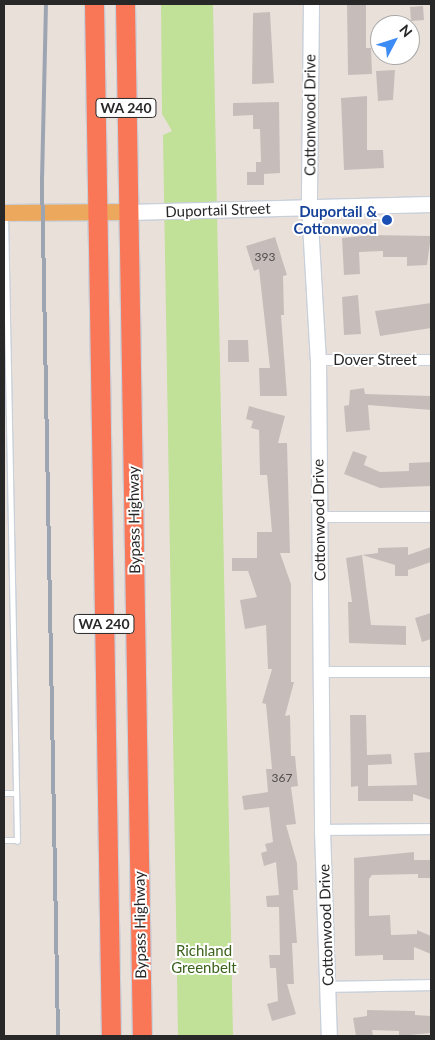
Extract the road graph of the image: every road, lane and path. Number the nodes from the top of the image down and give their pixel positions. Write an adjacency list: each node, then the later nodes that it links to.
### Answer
1 (94, 4): 6 (highway, Bypass Highway / WA 240)
2 (125, 4): 7 (highway, Bypass Highway / WA 240)
3 (311, 4): 5 (street, Cottonwood Drive)
4 (431, 204): 5 (street, Duportail Street)
5 (309, 206): 7 (street, Duportail Street); 9 (street, Cottonwood Drive)
6 (97, 212): 7 (main road, Duportail Street); 8 (main road, Duportail Street); 22 (highway, Bypass Highway / WA 240)
7 (128, 212): 23 (highway, Bypass Highway / WA 240)
8 (4, 213): 16 (lane)
9 (318, 360): 10 (street, Dover Street); 11 (street, Cottonwood Drive)
10 (431, 360)
11 (319, 517): 12 (street); 13 (street, Cottonwood Drive)
12 (431, 517)
13 (322, 672): 14 (street); 18 (street, Cottonwood Drive)
14 (431, 672)
15 (4, 793): 16 (lane)
16 (16, 793): 19 (lane)
17 (431, 829): 18 (street)
18 (322, 830): 21 (street, Cottonwood Drive)
19 (4, 840)
20 (431, 985): 21 (street)
21 (328, 987): 24 (street, Cottonwood Drive)
22 (111, 1036)
23 (142, 1036)
24 (329, 1036)

